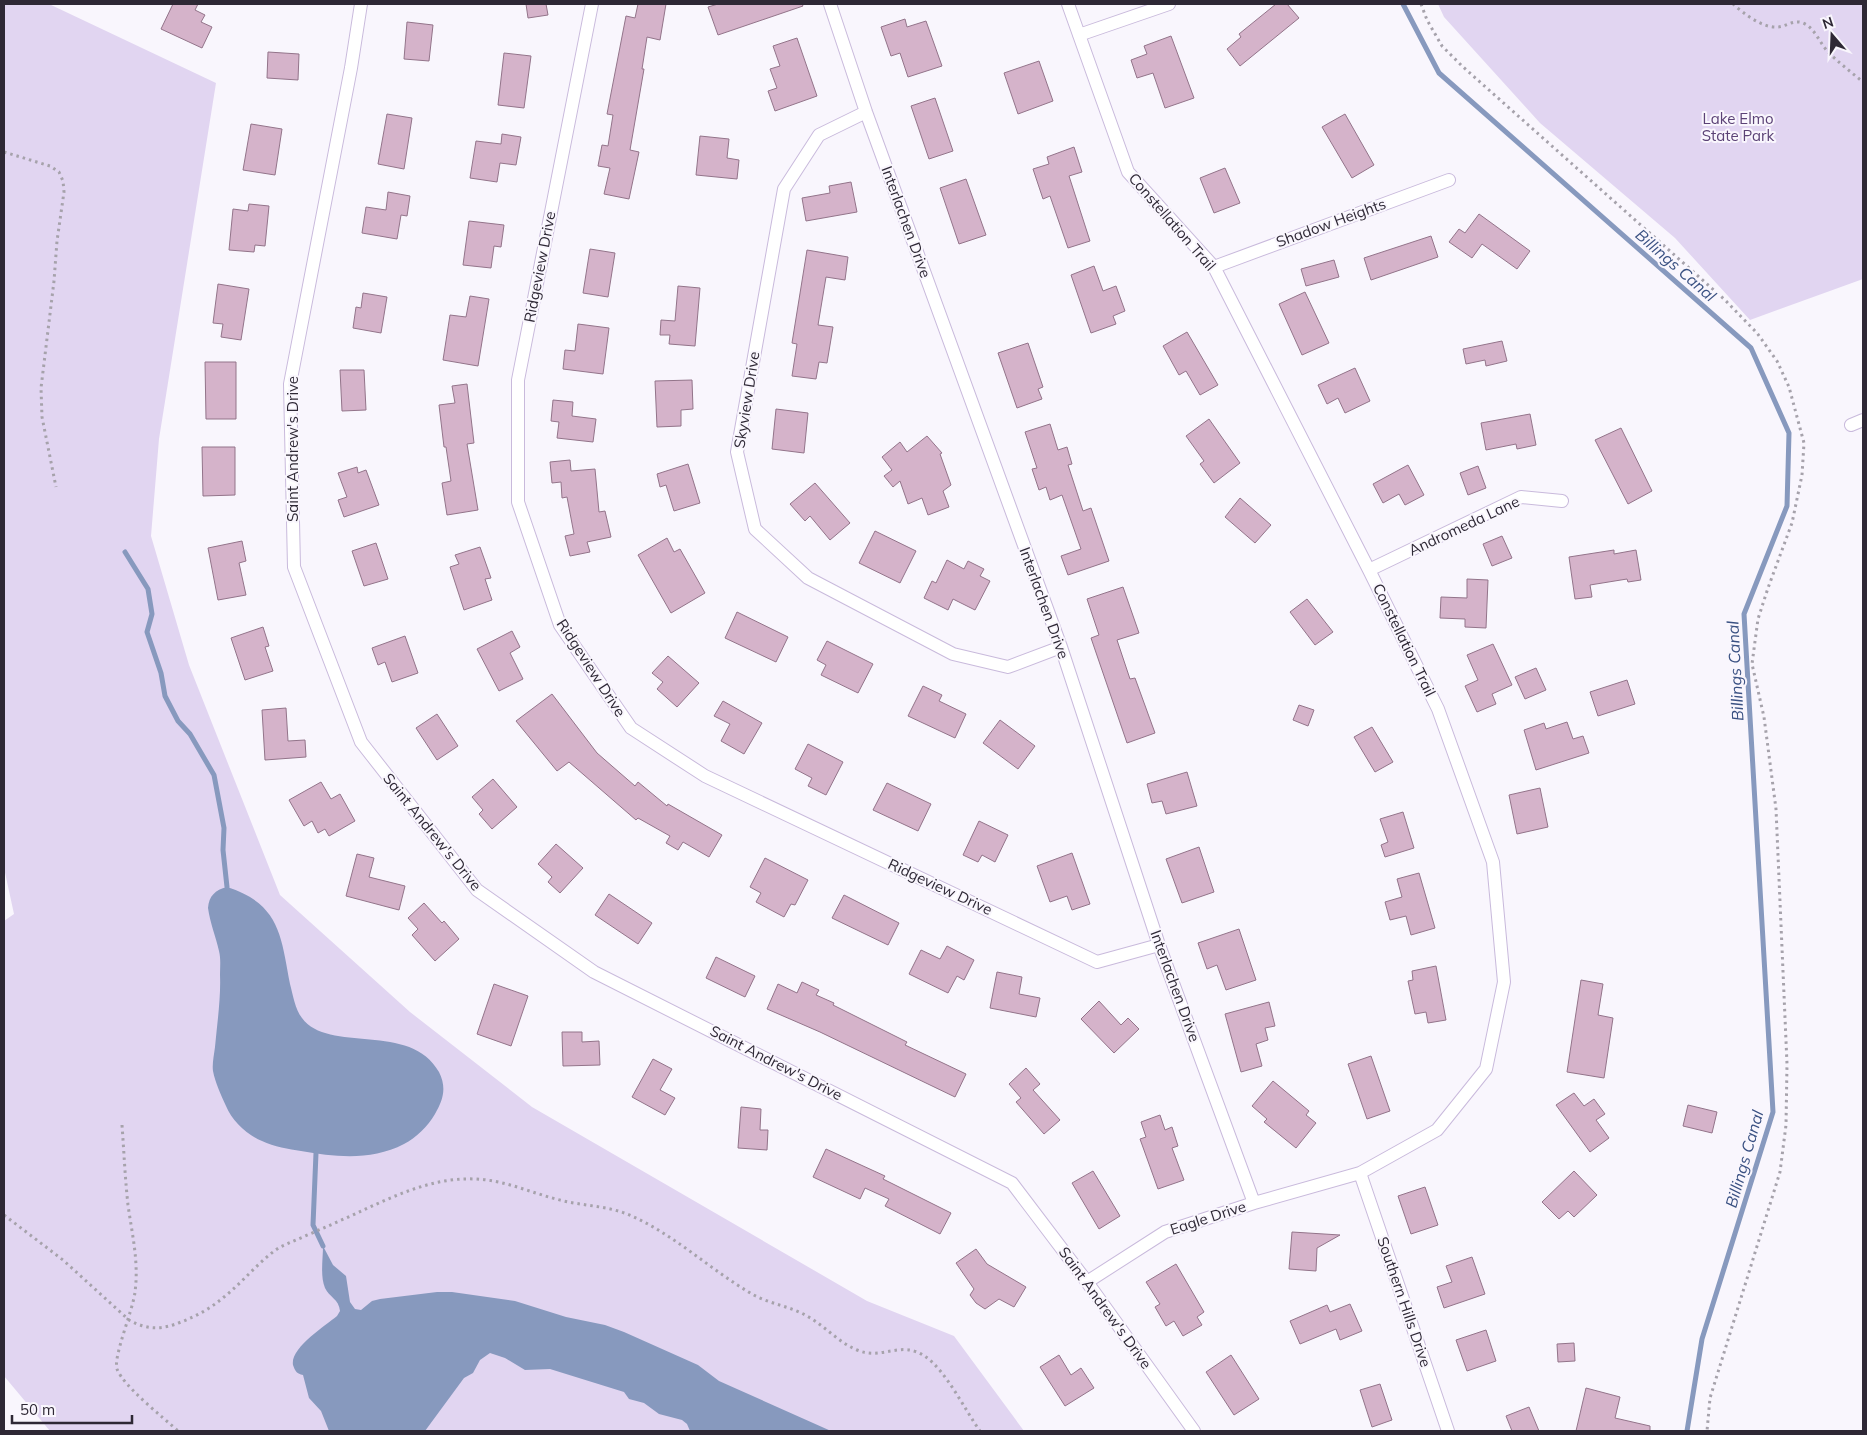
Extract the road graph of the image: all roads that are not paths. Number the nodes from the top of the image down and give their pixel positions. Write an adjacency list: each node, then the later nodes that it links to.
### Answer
1 (361, 4): 18 (street, Saint Andrew's Drive)
2 (592, 4): 15 (street, Ridgeview Drive)
3 (830, 4): 7 (street, Interlachen Drive)
4 (1068, 4): 6 (street, Constellation Trail)
5 (1170, 4): 6 (street)
6 (1079, 35): 9 (street, Constellation Trail)
7 (866, 112): 14 (street, Interlachen Drive); 14 (street, Skyview Drive)
8 (1448, 180): 9 (street, Shadow Heights)
9 (1214, 267): 13 (street, Constellation Trail)
10 (1863, 420): 11 (street)
11 (1851, 425)
12 (1562, 501): 13 (street, Andromeda Lane)
13 (1369, 570): 16 (street, Constellation Trail)
14 (1061, 647): 15 (street, Interlachen Drive)
15 (1159, 944): 17 (street, Interlachen Drive)
16 (1360, 1173): 17 (street, Constellation Trail); 20 (street, Southern Hills Drive)
17 (1254, 1203): 18 (street, Eagle Drive)
18 (1087, 1282): 19 (street, Saint Andrew's Drive)
19 (1194, 1431)
20 (1448, 1431)

